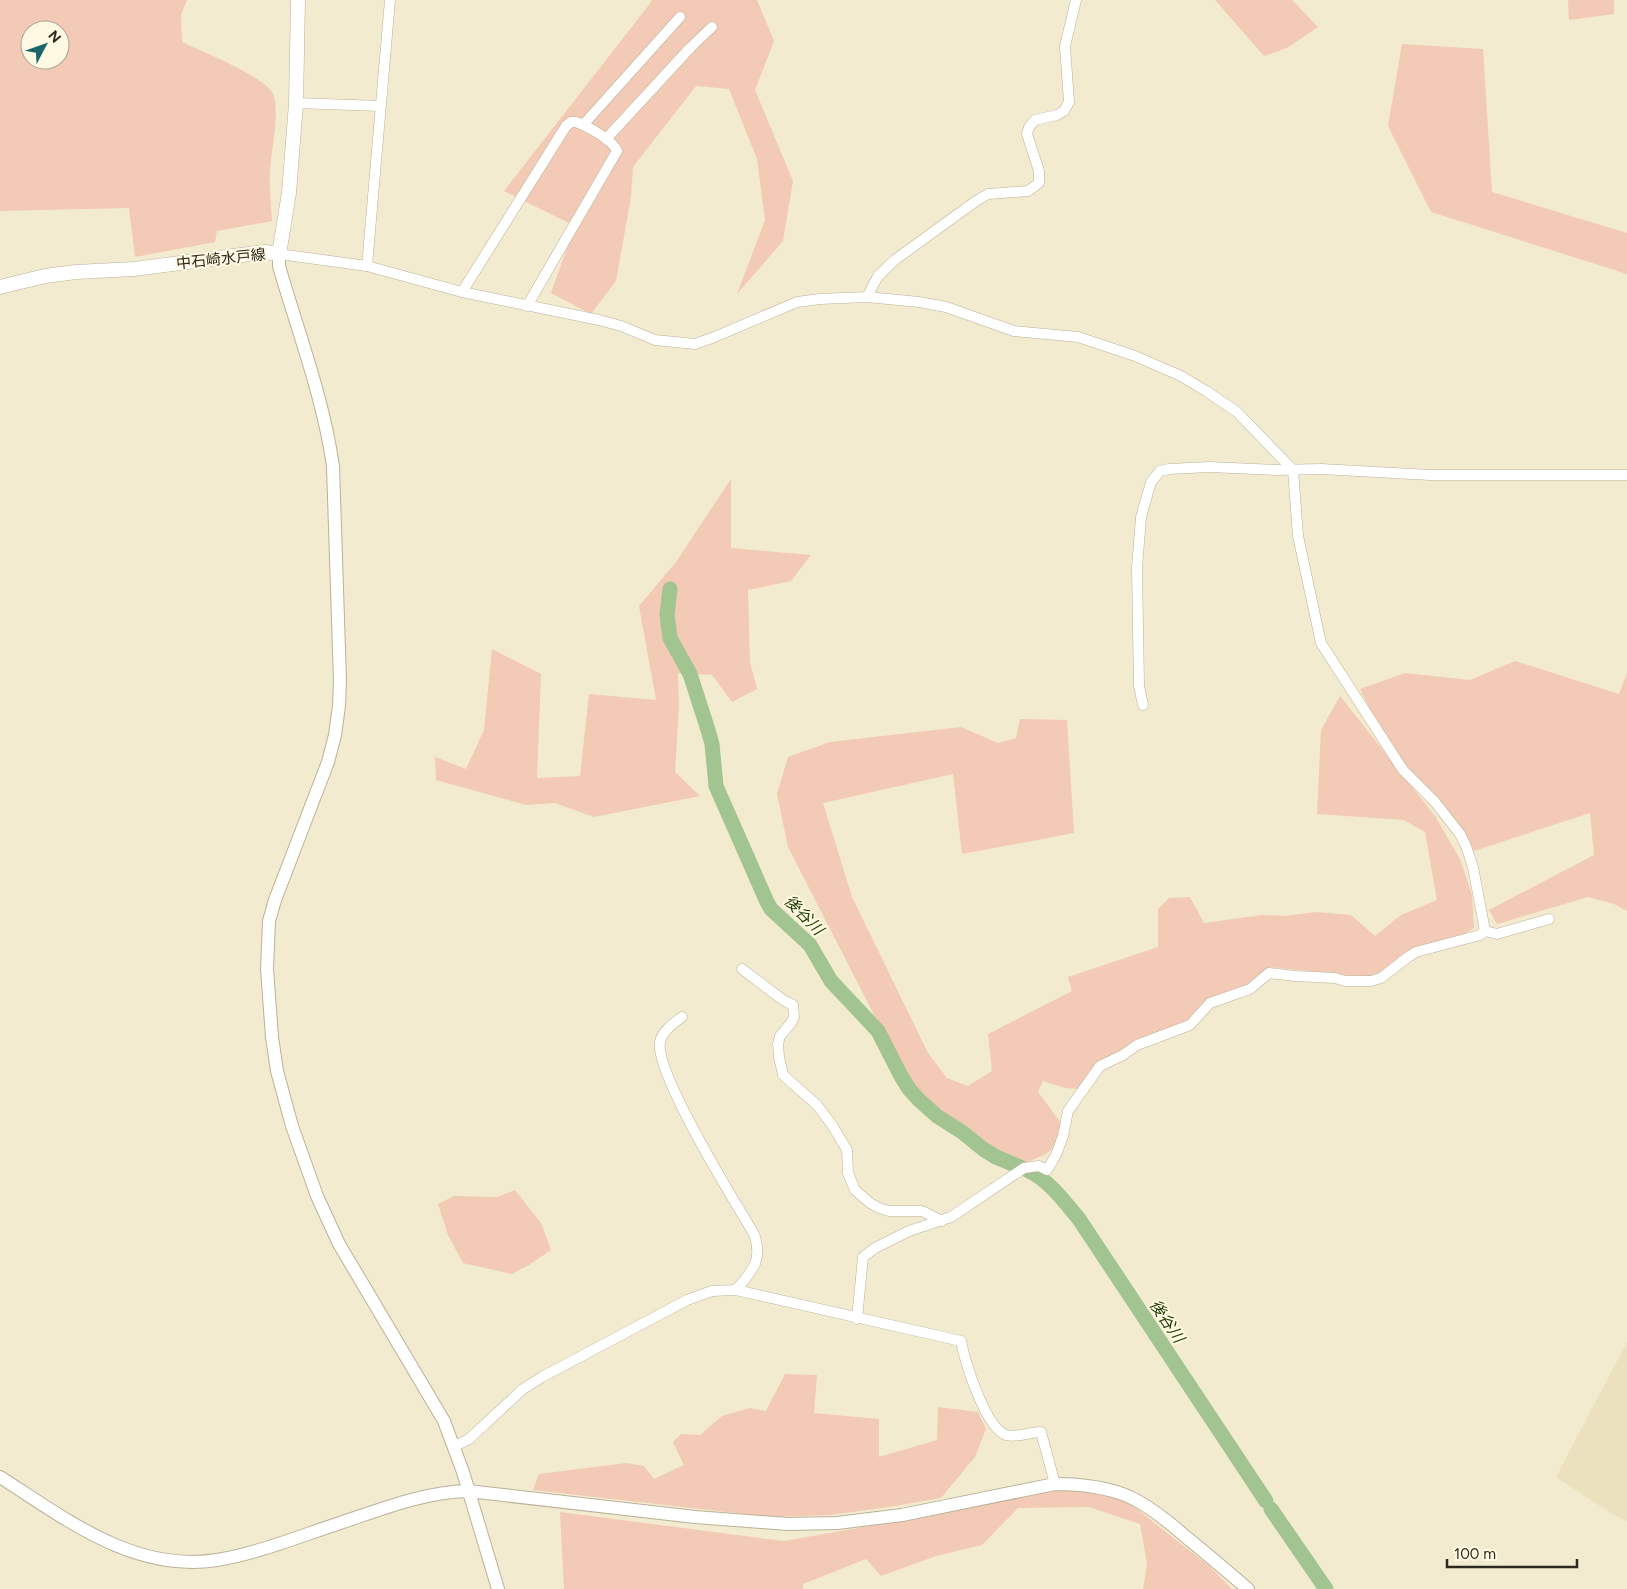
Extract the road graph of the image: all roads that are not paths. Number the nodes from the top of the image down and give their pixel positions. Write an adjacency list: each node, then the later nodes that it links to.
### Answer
1 (298, 0): 6 (main road, 中石崎水戸線)
2 (390, 0): 7 (street)
3 (1076, 0): 14 (street)
4 (680, 17): 8 (street)
5 (712, 27): 9 (street)
6 (296, 103): 7 (street); 10 (main road, 中石崎水戸線)
7 (380, 106): 11 (street)
8 (583, 125): 9 (street); 13 (street)
9 (606, 139): 15 (street)
10 (279, 254): 11 (street); 12 (main road, 中石崎水戸線); 26 (street)
11 (367, 266): 13 (street)
12 (0, 287)
13 (462, 292): 15 (street)
14 (867, 297): 15 (street); 16 (street)
15 (527, 306)
16 (1293, 470): 17 (street); 18 (street); 20 (street)
17 (1627, 475)
18 (1143, 705)
19 (1549, 919): 20 (street)
20 (1485, 931): 23 (street)
21 (742, 969): 23 (street)
22 (682, 1017): 24 (street)
23 (942, 1221): 25 (street)
24 (736, 1290): 25 (street); 26 (street)
25 (857, 1319): 28 (street)
26 (455, 1446): 29 (street)
27 (0, 1477): 29 (street)
28 (1055, 1484): 29 (street); 31 (street)
29 (468, 1491): 30 (street)
30 (498, 1589)
31 (1248, 1589)

